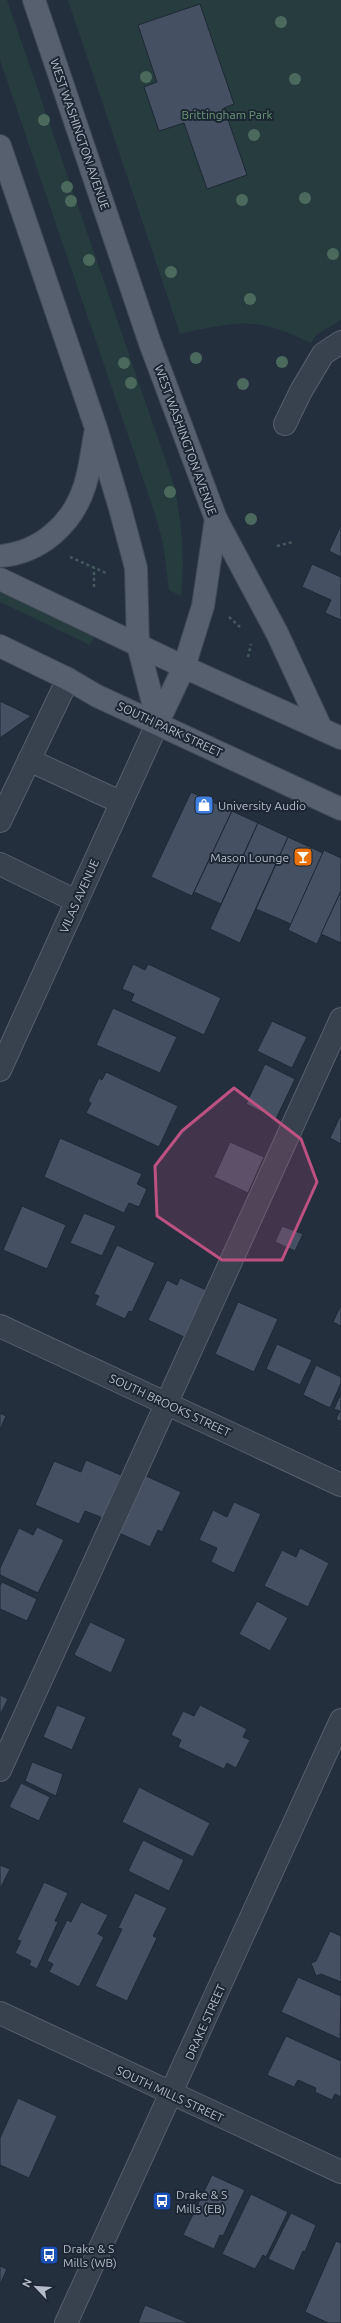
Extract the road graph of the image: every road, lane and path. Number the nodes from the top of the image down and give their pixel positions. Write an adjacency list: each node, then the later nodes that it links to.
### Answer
1 (34, 0): 6 (main road, WEST WASHINGTON AVENUE)
2 (0, 146): 5 (main road)
3 (341, 342): 4 (street)
4 (285, 424)
5 (96, 428): 9 (main road); 17 (main road)
6 (216, 519): 19 (main road, WEST WASHINGTON AVENUE); 22 (main road)
7 (293, 542): 8 (path)
8 (277, 546)
9 (0, 556)
10 (70, 557): 11 (path)
11 (94, 568): 12 (path); 14 (path)
12 (106, 573)
13 (0, 579): 17 (main road)
14 (94, 587)
15 (226, 616): 16 (path)
16 (242, 629)
17 (138, 645): 19 (main road); 21 (main road)
18 (0, 646): 20 (main road, SOUTH PARK STREET)
19 (184, 668): 21 (main road, WEST WASHINGTON AVENUE); 22 (main road)
20 (68, 679): 21 (main road, SOUTH PARK STREET); 24 (street)
21 (158, 722): 25 (street, VILAS AVENUE); 26 (main road, SOUTH PARK STREET)
22 (321, 728): 23 (main road)
23 (341, 738)
24 (30, 760): 25 (street); 27 (street)
25 (120, 802): 29 (street, VILAS AVENUE)
26 (341, 809)
27 (3, 810)
28 (0, 864): 29 (street)
29 (76, 901): 31 (street, VILAS AVENUE)
30 (341, 1019): 33 (street)
31 (0, 1070)
32 (0, 1326): 33 (street, SOUTH BROOKS STREET)
33 (167, 1404): 34 (street, SOUTH BROOKS STREET); 36 (street)
34 (341, 1485)
35 (341, 1720): 38 (street, DRAKE STREET)
36 (0, 1770)
37 (0, 2013): 38 (street, SOUTH MILLS STREET)
38 (172, 2095): 39 (street, SOUTH MILLS STREET); 40 (street, DRAKE STREET)
39 (341, 2172)
40 (66, 2323)

